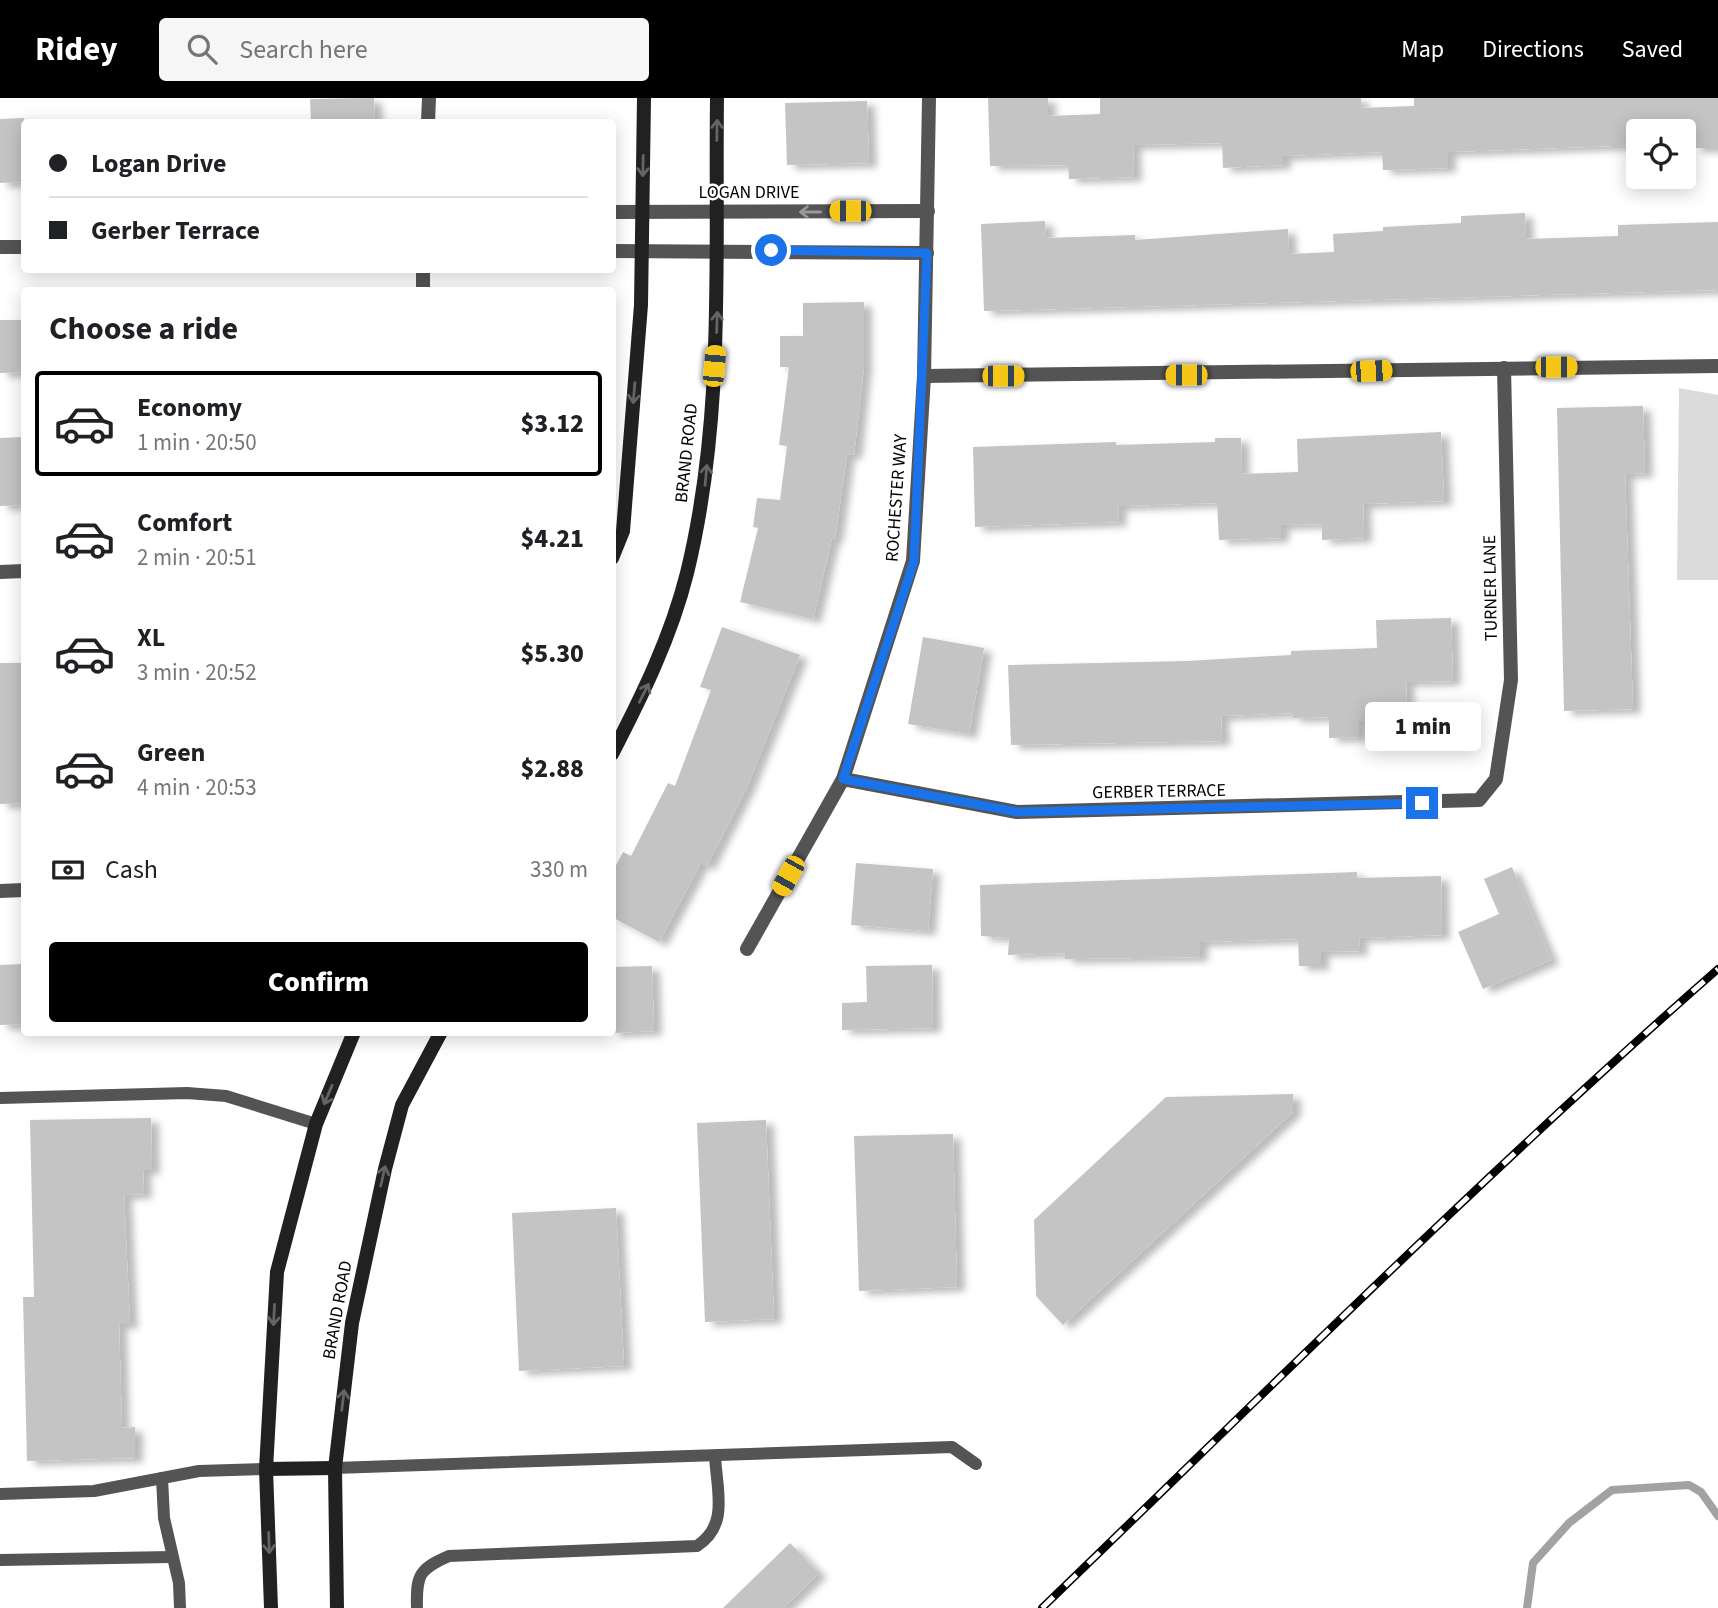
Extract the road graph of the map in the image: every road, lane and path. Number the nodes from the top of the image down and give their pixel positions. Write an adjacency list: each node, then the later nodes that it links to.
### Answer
1 (429, 98): 5 (street)
2 (644, 98): 8 (main road, one-way to 8)
3 (718, 98): 9 (main road, BRAND ROAD, one-way to 3)
4 (929, 98): 6 (street, ROCHESTER WAY)
5 (428, 119)
6 (928, 211): 9 (street, LOGAN DRIVE, one-way to 9); 15 (street, ROCHESTER WAY)
7 (616, 212): 8 (street, LOGAN DRIVE)
8 (643, 212): 9 (street, LOGAN DRIVE); 13 (main road)
9 (716, 212): 12 (main road, BRAND ROAD)
10 (0, 247): 11 (street)
11 (21, 247)
12 (715, 249): 13 (street); 15 (street); 22 (main road, BRAND ROAD, one-way to 12)
13 (642, 250): 14 (street); 19 (main road, one-way to 19)
14 (616, 251)
15 (927, 253): 18 (street, ROCHESTER WAY)
16 (1718, 366): 17 (street)
17 (1504, 368): 18 (street); 24 (street, TURNER LANE)
18 (924, 376): 23 (street, ROCHESTER WAY)
19 (616, 548)
20 (21, 571): 21 (street)
21 (0, 572)
22 (616, 746)
23 (843, 779): 24 (street, GERBER TERRACE); 27 (street, ROCHESTER WAY)
24 (1479, 800)
25 (21, 890): 26 (street)
26 (0, 891)
27 (747, 949)
28 (352, 1036): 31 (main road, one-way to 31)
29 (439, 1036): 34 (main road, BRAND ROAD, one-way to 29)
30 (0, 1098): 31 (lane)
31 (316, 1124): 35 (main road, one-way to 35)
32 (715, 1456): 33 (lane); 34 (lane); 43 (lane)
33 (976, 1464)
34 (335, 1468): 35 (main road); 42 (main road, BRAND ROAD)
35 (266, 1469): 36 (lane); 41 (main road, one-way to 41)
36 (162, 1478): 37 (lane); 38 (lane)
37 (0, 1494)
38 (172, 1557): 39 (lane); 40 (lane)
39 (0, 1560)
40 (180, 1608)
41 (271, 1608)
42 (337, 1608)
43 (417, 1608)

